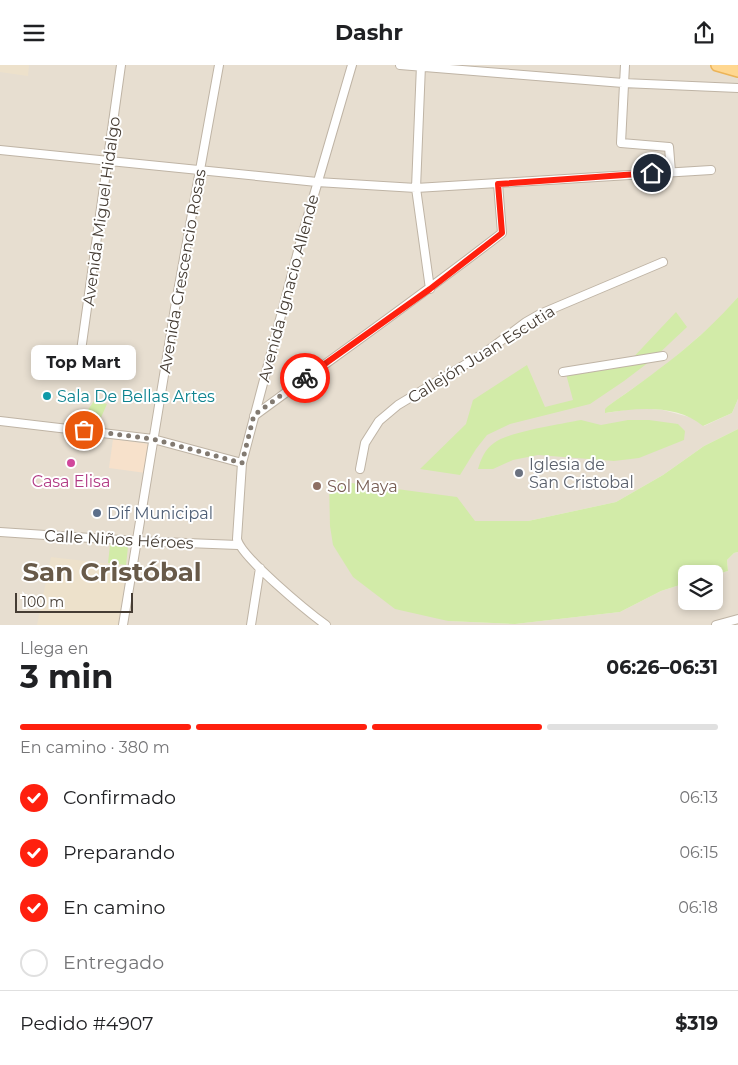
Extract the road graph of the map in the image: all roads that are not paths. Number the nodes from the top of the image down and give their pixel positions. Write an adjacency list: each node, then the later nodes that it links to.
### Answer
1 (121, 65): 12 (street, Avenida Miguel Hidalgo)
2 (219, 65): 13 (street, Avenida Crescencio Rosas)
3 (352, 65): 16 (street, Avenida Ignacio Allende)
4 (400, 65): 7 (street)
5 (625, 65): 9 (street)
6 (718, 65): 8 (main road)
7 (421, 66): 9 (street); 18 (street)
8 (738, 71)
9 (623, 83): 10 (street); 15 (street)
10 (738, 88)
11 (0, 150): 12 (street)
12 (108, 161): 13 (street); 22 (street, Avenida Miguel Hidalgo)
13 (200, 170): 16 (street); 26 (street, Avenida Crescencio Rosas)
14 (711, 170): 15 (street)
15 (671, 172): 17 (street)
16 (317, 182): 18 (street); 24 (street, Avenida Ignacio Allende)
17 (498, 184): 18 (street); 20 (street)
18 (416, 188): 20 (street)
19 (663, 262): 28 (street, Callejón Juan Escutia)
20 (430, 289): 24 (street)
21 (663, 356): 23 (street)
22 (80, 358)
23 (563, 372)
24 (254, 415): 27 (street, Avenida Ignacio Allende)
25 (0, 421): 26 (street)
26 (153, 439): 27 (street); 30 (street, Avenida Crescencio Rosas)
27 (242, 463): 31 (street, Avenida Ignacio Allende)
28 (360, 469)
29 (0, 532): 30 (street, Calle Niños Héroes)
30 (136, 541): 31 (street, Calle Niños Héroes); 34 (street, Avenida Crescencio Rosas)
31 (238, 545): 32 (street)
32 (260, 568): 35 (street); 36 (street)
33 (738, 619): 37 (street)
34 (123, 625)
35 (251, 625)
36 (326, 625)
37 (716, 625)

